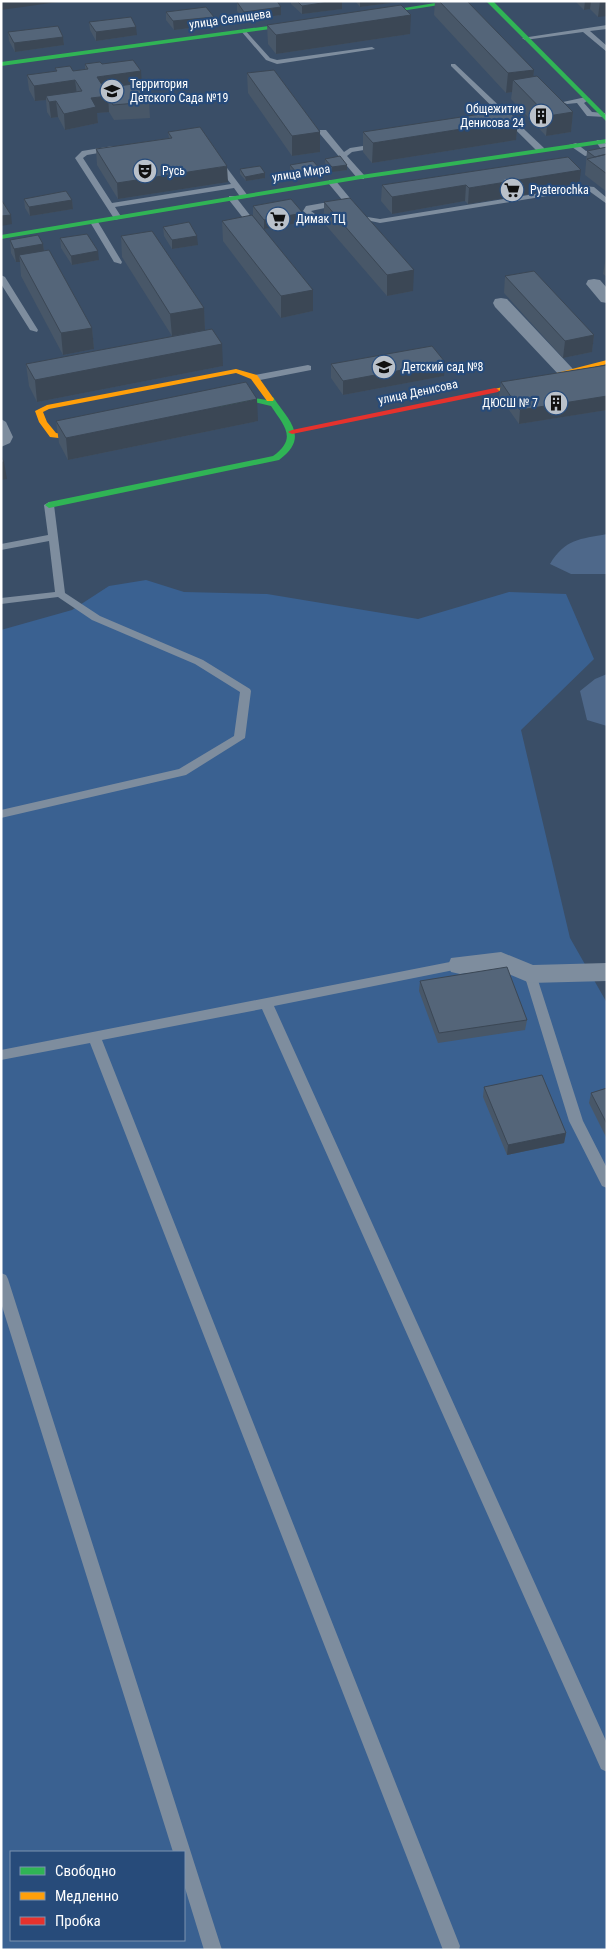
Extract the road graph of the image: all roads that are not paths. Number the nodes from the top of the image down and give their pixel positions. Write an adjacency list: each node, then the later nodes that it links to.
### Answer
1 (462, 1): 3 (street)
2 (489, 1): 8 (street)
3 (358, 15)
4 (320, 20): 7 (street, улица Селищева)
5 (607, 27): 6 (lane)
6 (585, 30): 8 (lane); 10 (lane)
7 (244, 31): 9 (lane); 11 (street, улица Селищева)
8 (524, 38): 13 (street)
9 (372, 49)
10 (607, 50)
11 (1, 64)
12 (453, 65): 17 (lane)
13 (586, 100): 14 (lane); 15 (street)
14 (567, 102)
15 (604, 118)
16 (505, 125): 17 (lane)
17 (519, 129): 22 (lane)
18 (323, 132): 24 (lane)
19 (603, 141): 22 (street, улица Мира)
20 (383, 144): 24 (lane)
21 (119, 148): 32 (lane)
22 (541, 150): 25 (street, улица Мира)
23 (214, 156): 27 (lane)
24 (344, 156): 25 (lane)
25 (361, 177): 26 (street, улица Мира)
26 (332, 182): 28 (street, улица Мира); 29 (lane)
27 (236, 186): 28 (lane); 32 (lane)
28 (238, 197): 33 (street, улица Мира); 38 (lane)
29 (345, 198): 31 (lane); 34 (lane)
30 (607, 202): 34 (lane)
31 (325, 205)
32 (110, 206): 33 (lane)
33 (118, 218): 35 (street, улица Мира)
34 (361, 218): 36 (lane)
35 (94, 222): 37 (street, улица Мира); 39 (lane)
36 (372, 231)
37 (1, 237)
38 (265, 241)
39 (118, 262)
40 (1, 277): 42 (lane)
41 (594, 284): 44 (street)
42 (11, 293): 43 (lane); 46 (lane)
43 (1, 295)
44 (607, 298)
45 (501, 304): 49 (street)
46 (34, 330)
47 (607, 362): 49 (street, улица Денисова)
48 (308, 368): 50 (lane)
49 (566, 372): 56 (street, улица Денисова)
50 (258, 383): 51 (street); 52 (street); 55 (street)
51 (246, 400): 52 (street); 53 (street)
52 (273, 404): 56 (street)
53 (208, 408)
54 (1, 422): 57 (lane)
55 (103, 430)
56 (292, 432): 58 (street)
57 (1, 444)
58 (49, 505): 59 (lane)
59 (54, 537): 60 (lane); 61 (lane)
60 (1, 547)
61 (60, 594): 62 (lane); 63 (lane)
62 (1, 601)
63 (1, 814)
64 (460, 965): 66 (street); 67 (lane)
65 (607, 972): 66 (street)
66 (530, 974): 70 (lane)
67 (266, 1003): 68 (lane); 72 (lane)
68 (94, 1036): 69 (lane); 75 (lane)
69 (1, 1055)
70 (607, 1182)
71 (1, 1279): 73 (lane)
72 (607, 1764)
73 (182, 1851)
74 (185, 1861): 76 (lane)
75 (451, 1946)
76 (213, 1950)

